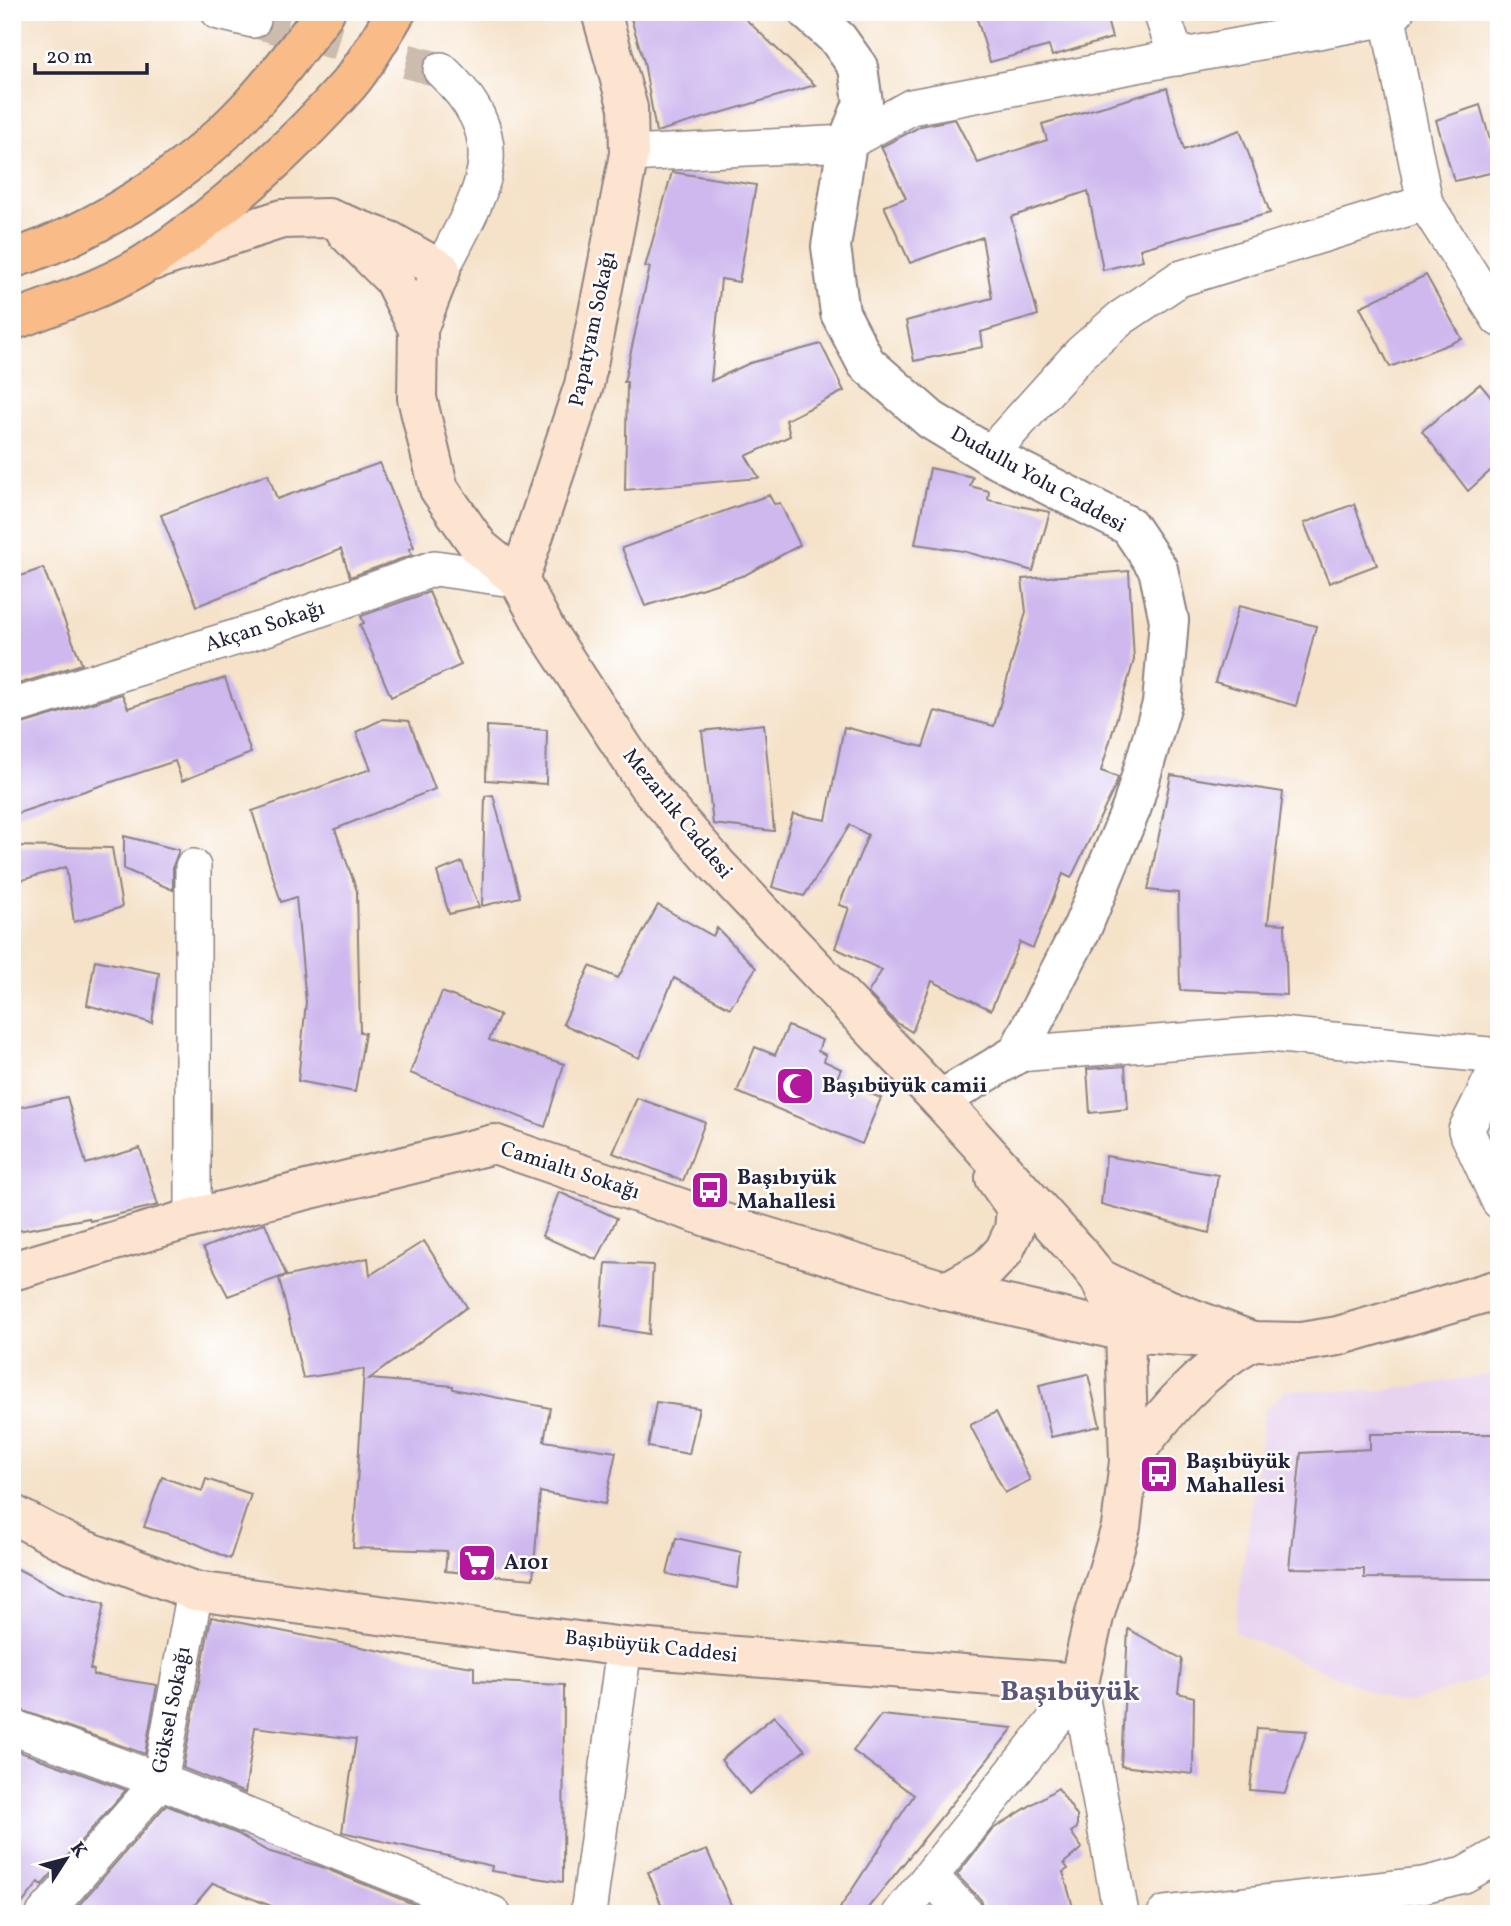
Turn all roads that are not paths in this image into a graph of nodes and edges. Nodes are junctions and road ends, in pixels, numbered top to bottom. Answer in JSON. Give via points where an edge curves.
{"nodes":[{"id":1,"x":219,"y":12,"type":"edge"},
{"id":2,"x":325,"y":12,"type":"edge"},
{"id":3,"x":396,"y":12,"type":"edge"},
{"id":4,"x":601,"y":12,"type":"edge"},
{"id":5,"x":808,"y":12,"type":"edge"},
{"id":6,"x":1161,"y":12,"type":"edge"},
{"id":7,"x":1389,"y":14,"type":"edge"},
{"id":8,"x":253,"y":20,"type":"tunnel mouth"},
{"id":9,"x":1177,"y":58,"type":"junction"},
{"id":10,"x":441,"y":70,"type":"tunnel mouth"},
{"id":11,"x":847,"y":143,"type":"junction"},
{"id":12,"x":629,"y":154,"type":"junction"},
{"id":13,"x":1425,"y":203,"type":"junction"},
{"id":14,"x":328,"y":218,"type":"junction"},
{"id":15,"x":12,"y":259,"type":"edge"},
{"id":16,"x":148,"y":262,"type":"junction"},
{"id":17,"x":441,"y":270,"type":"junction"},
{"id":18,"x":1499,"y":319,"type":"edge"},
{"id":19,"x":12,"y":321,"type":"edge"},
{"id":20,"x":418,"y":329,"type":"junction"},
{"id":21,"x":989,"y":455,"type":"junction"},
{"id":22,"x":519,"y":580,"type":"junction"},
{"id":23,"x":12,"y":706,"type":"edge"},
{"id":24,"x":193,"y":867,"type":"dead end"},
{"id":25,"x":1017,"y":1054,"type":"junction"},
{"id":26,"x":1499,"y":1056,"type":"edge"},
{"id":27,"x":1499,"y":1064,"type":"edge"},
{"id":28,"x":940,"y":1100,"type":"junction"},
{"id":29,"x":1499,"y":1200,"type":"edge"},
{"id":30,"x":193,"y":1218,"type":"junction"},
{"id":31,"x":12,"y":1272,"type":"edge"},
{"id":32,"x":1099,"y":1278,"type":"junction"},
{"id":33,"x":1499,"y":1289,"type":"edge"},
{"id":34,"x":947,"y":1291,"type":"junction"},
{"id":35,"x":1125,"y":1332,"type":"junction"},
{"id":36,"x":1252,"y":1341,"type":"junction"},
{"id":37,"x":1129,"y":1461,"type":"junction"},
{"id":38,"x":12,"y":1514,"type":"edge"},
{"id":39,"x":195,"y":1591,"type":"junction"},
{"id":40,"x":624,"y":1647,"type":"junction"},
{"id":41,"x":1079,"y":1683,"type":"junction"},
{"id":42,"x":12,"y":1727,"type":"edge"},
{"id":43,"x":160,"y":1781,"type":"junction"},
{"id":44,"x":1499,"y":1855,"type":"edge"},
{"id":45,"x":931,"y":1877,"type":"junction"},
{"id":46,"x":44,"y":1914,"type":"edge"},
{"id":47,"x":494,"y":1914,"type":"edge"},
{"id":48,"x":588,"y":1914,"type":"edge"},
{"id":49,"x":900,"y":1914,"type":"edge"},
{"id":50,"x":966,"y":1914,"type":"edge"},
{"id":51,"x":1121,"y":1914,"type":"edge"},
{"id":52,"x":1165,"y":1914,"type":"edge"}],
"edges":[{"from":1,"to":8,"type":"street"},
{"from":2,"to":15,"type":"main road","via":[[248,109],[181,170],[92,225]]},
{"from":3,"to":16,"type":"main road","via":[[350,82],[296,138],[222,205]]},
{"from":4,"to":12,"type":"main road","name":"Papatyam Sokağı","via":[[628,108]]},
{"from":5,"to":11,"type":"street","name":"Dudullu Yolu Caddesi","via":[[838,38],[858,67],[863,103]]},
{"from":6,"to":9,"type":"street"},
{"from":7,"to":9,"type":"street"},
{"from":7,"to":13,"type":"street"},
{"from":9,"to":11,"type":"street","via":[[911,107]]},
{"from":10,"to":17,"type":"street","name":"Mezarlık Caddesi","via":[[465,93],[480,119],[488,149],[482,191]]},
{"from":11,"to":12,"type":"street"},
{"from":11,"to":21,"type":"street","name":"Dudullu Yolu Caddesi","via":[[831,247],[840,313],[866,363],[931,420]]},
{"from":12,"to":22,"type":"main road","name":"Papatyam Sokağı","via":[[584,385]]},
{"from":13,"to":18,"type":"street"},
{"from":13,"to":21,"type":"street","via":[[1179,279],[1121,318],[1081,353]]},
{"from":14,"to":16,"type":"main road","via":[[282,219]]},
{"from":14,"to":17,"type":"main road","via":[[390,242]]},
{"from":14,"to":20,"type":"main road","via":[[362,245],[393,279]]},
{"from":16,"to":19,"type":"main road"},
{"from":17,"to":20,"type":"main road","name":"Mezarlık Caddesi"},
{"from":20,"to":22,"type":"main road","name":"Mezarlık Caddesi","via":[[417,398],[439,489],[480,548]]},
{"from":21,"to":25,"type":"street","name":"Dudullu Yolu Caddesi","via":[[1129,526],[1158,569],[1169,620],[1162,704],[1132,807],[1083,926]]},
{"from":22,"to":23,"type":"street","name":"Akçan Sokağı","via":[[435,568],[266,628]]},
{"from":22,"to":28,"type":"main road","name":"Mezarlık Caddesi","via":[[547,632],[647,784],[717,865]]},
{"from":24,"to":30,"type":"street"},
{"from":25,"to":26,"type":"street","via":[[1270,1034]]},
{"from":25,"to":28,"type":"street"},
{"from":27,"to":29,"type":"street","via":[[1466,1130]]},
{"from":28,"to":32,"type":"main road","name":"Mezarlık Caddesi"},
{"from":28,"to":34,"type":"main road","via":[[1016,1208],[1014,1230],[1004,1251],[988,1268]]},
{"from":30,"to":31,"type":"main road","name":"Camialtı Sokağı"},
{"from":30,"to":34,"type":"main road","name":"Camialtı Sokağı","via":[[494,1144]]},
{"from":32,"to":35,"type":"main road","name":"Mezarlık Caddesi"},
{"from":32,"to":36,"type":"main road"},
{"from":33,"to":36,"type":"main road","via":[[1338,1336],[1301,1342]]},
{"from":34,"to":35,"type":"main road","name":"Camialtı Sokağı"},
{"from":35,"to":36,"type":"main road"},
{"from":35,"to":37,"type":"main road"},
{"from":36,"to":37,"type":"main road","via":[[1198,1377],[1167,1409]]},
{"from":37,"to":41,"type":"main road","via":[[1121,1527]]},
{"from":38,"to":39,"type":"main road","name":"Başıbüyük Caddesi","via":[[71,1545]]},
{"from":39,"to":40,"type":"main road","name":"Başıbüyük Caddesi"},
{"from":39,"to":43,"type":"street","name":"Göksel Sokağı"},
{"from":40,"to":41,"type":"main road","name":"Başıbüyük Caddesi"},
{"from":40,"to":48,"type":"street"},
{"from":41,"to":45,"type":"street"},
{"from":41,"to":51,"type":"street"},
{"from":42,"to":43,"type":"street"},
{"from":43,"to":46,"type":"street","name":"Göksel Sokağı"},
{"from":43,"to":47,"type":"street"},
{"from":44,"to":52,"type":"street","via":[[1464,1875],[1423,1885]]},
{"from":45,"to":49,"type":"street"},
{"from":45,"to":50,"type":"street"}]}
